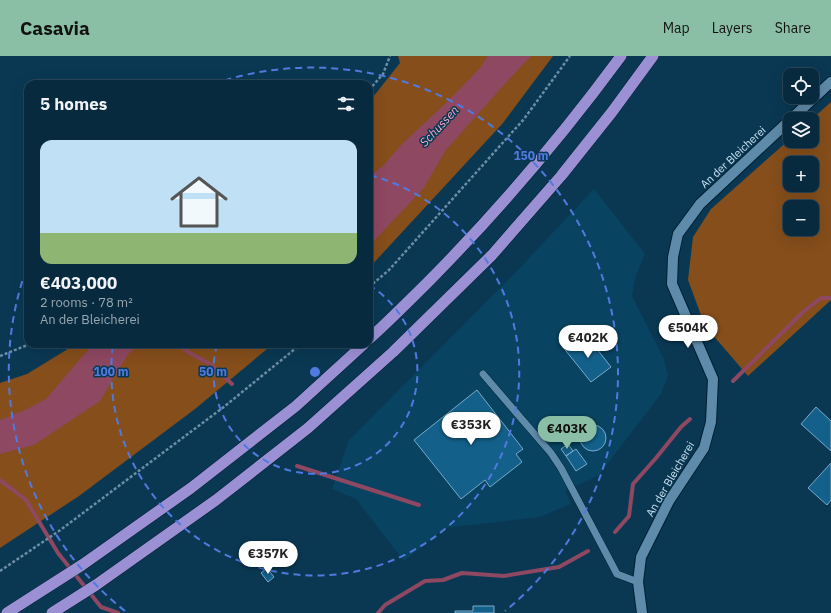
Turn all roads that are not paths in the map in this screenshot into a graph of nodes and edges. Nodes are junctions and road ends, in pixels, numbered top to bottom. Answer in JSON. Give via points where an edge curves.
{"nodes":[{"id":1,"x":621,"y":56,"type":"edge"},
{"id":2,"x":653,"y":56,"type":"edge"},
{"id":3,"x":831,"y":82,"type":"edge"},
{"id":4,"x":799,"y":112,"type":"edge"},
{"id":5,"x":783,"y":127,"type":"edge"},
{"id":6,"x":373,"y":335,"type":"edge"},
{"id":7,"x":360,"y":348,"type":"edge"},
{"id":8,"x":483,"y":374,"type":"dead end"},
{"id":9,"x":638,"y":582,"type":"junction"},
{"id":10,"x":7,"y":613,"type":"edge"},
{"id":11,"x":52,"y":613,"type":"edge"},
{"id":12,"x":642,"y":613,"type":"edge"}],
"edges":[{"from":1,"to":6,"type":"highway","via":[[543,156],[471,238]]},
{"from":2,"to":11,"type":"highway","via":[[561,176],[497,249],[393,352],[302,433],[216,500]]},
{"from":3,"to":4,"type":"street","name":"An der Bleicherei"},
{"from":5,"to":9,"type":"street","name":"An der Bleicherei","via":[[700,204],[678,234],[673,257],[672,284],[713,379],[711,422],[704,448],[669,501],[641,557]]},
{"from":7,"to":10,"type":"highway","via":[[296,406],[198,483],[82,565]]},
{"from":8,"to":9,"type":"lane","via":[[551,453],[617,574]]},
{"from":9,"to":12,"type":"street","name":"An der Bleicherei"}]}
